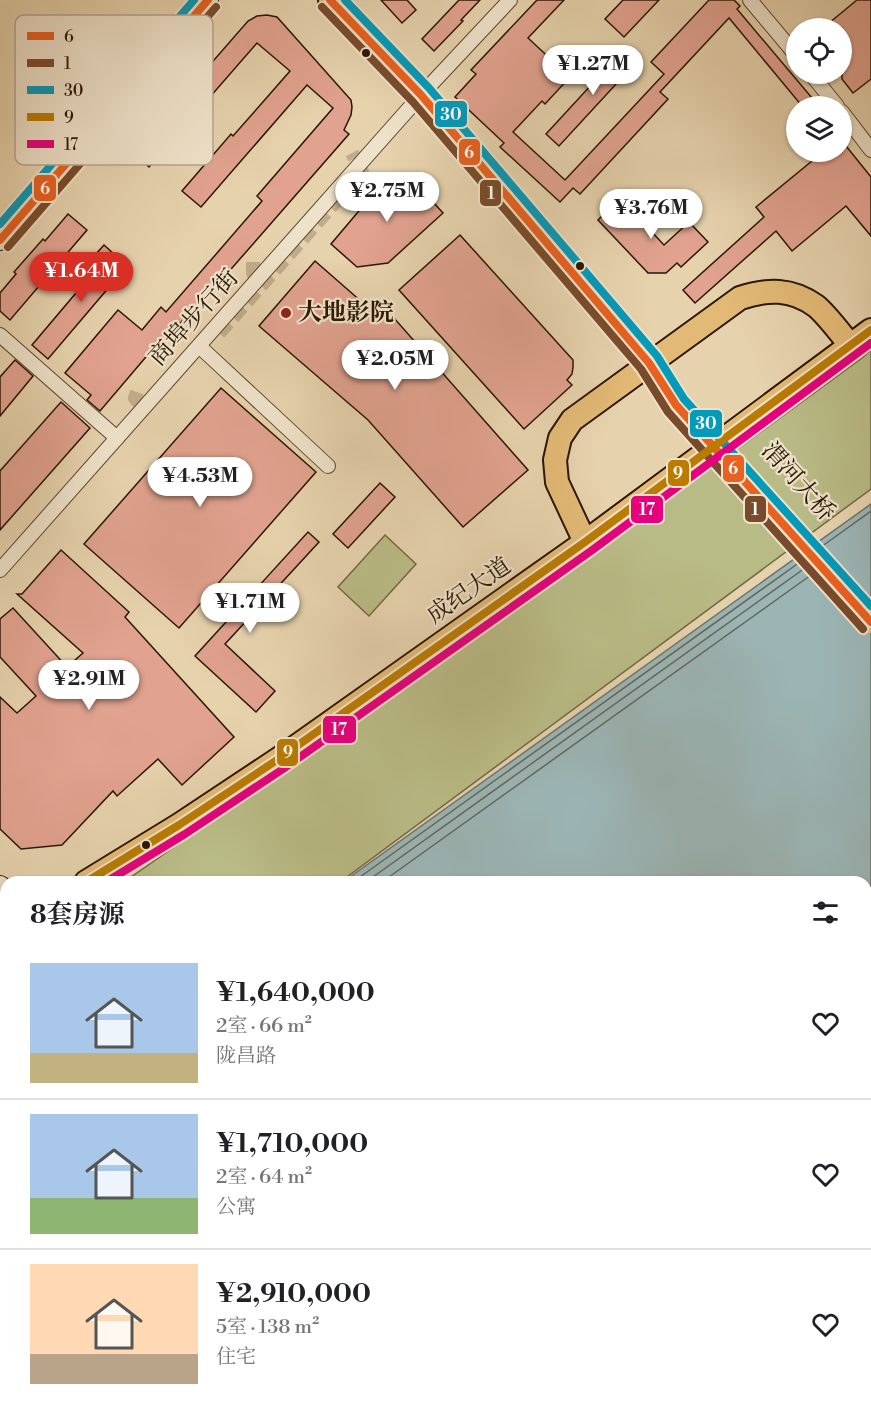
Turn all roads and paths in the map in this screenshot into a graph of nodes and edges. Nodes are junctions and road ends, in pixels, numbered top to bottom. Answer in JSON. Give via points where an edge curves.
{"nodes":[{"id":1,"x":193,"y":0,"type":"edge"},
{"id":2,"x":208,"y":0,"type":"edge"},
{"id":3,"x":330,"y":0,"type":"edge"},
{"id":4,"x":510,"y":0,"type":"edge"},
{"id":5,"x":750,"y":0,"type":"edge"},
{"id":6,"x":180,"y":15,"type":"edge"},
{"id":7,"x":195,"y":15,"type":"edge"},
{"id":8,"x":786,"y":43,"type":"edge"},
{"id":9,"x":819,"y":84,"type":"edge"},
{"id":10,"x":421,"y":95,"type":"junction"},
{"id":11,"x":829,"y":96,"type":"edge"},
{"id":12,"x":852,"y":125,"type":"edge"},
{"id":13,"x":871,"y":150,"type":"edge"},
{"id":14,"x":50,"y":165,"type":"edge"},
{"id":15,"x":65,"y":165,"type":"edge"},
{"id":16,"x":0,"y":222,"type":"edge"},
{"id":17,"x":0,"y":240,"type":"edge"},
{"id":18,"x":871,"y":330,"type":"edge"},
{"id":19,"x":0,"y":335,"type":"edge"},
{"id":20,"x":850,"y":345,"type":"junction"},
{"id":21,"x":199,"y":346,"type":"junction"},
{"id":22,"x":649,"y":363,"type":"junction"},
{"id":23,"x":681,"y":401,"type":"junction"},
{"id":24,"x":117,"y":438,"type":"junction"},
{"id":25,"x":328,"y":466,"type":"dead end"},
{"id":26,"x":585,"y":542,"type":"junction"},
{"id":27,"x":0,"y":570,"type":"edge"},
{"id":28,"x":871,"y":603,"type":"edge"},
{"id":29,"x":871,"y":622,"type":"edge"},
{"id":30,"x":97,"y":876,"type":"edge"}],
"edges":[{"from":1,"to":6,"type":"main road"},
{"from":2,"to":7,"type":"main road"},
{"from":3,"to":10,"type":"main road"},
{"from":4,"to":10,"type":"street","name":"商埠步行街"},
{"from":5,"to":8,"type":"street"},
{"from":9,"to":11,"type":"street"},
{"from":10,"to":21,"type":"street","name":"商埠步行街"},
{"from":10,"to":22,"type":"main road"},
{"from":12,"to":13,"type":"street"},
{"from":14,"to":16,"type":"main road"},
{"from":15,"to":17,"type":"main road"},
{"from":18,"to":20,"type":"main road","name":"成纪大道"},
{"from":19,"to":24,"type":"street"},
{"from":20,"to":22,"type":"main road","via":[[817,307],[780,291],[760,292],[740,298]]},
{"from":20,"to":26,"type":"main road","name":"成纪大道"},
{"from":21,"to":24,"type":"street","name":"商埠步行街"},
{"from":21,"to":25,"type":"street"},
{"from":22,"to":23,"type":"main road"},
{"from":22,"to":26,"type":"main road","via":[[572,420],[560,438],[555,460],[558,482]]},
{"from":23,"to":28,"type":"main road","name":"渭河大桥"},
{"from":23,"to":29,"type":"main road","name":"渭河大桥","bridge":true},
{"from":24,"to":27,"type":"street","name":"商埠步行街"},
{"from":26,"to":30,"type":"main road","name":"成纪大道","via":[[277,760]]}]}
